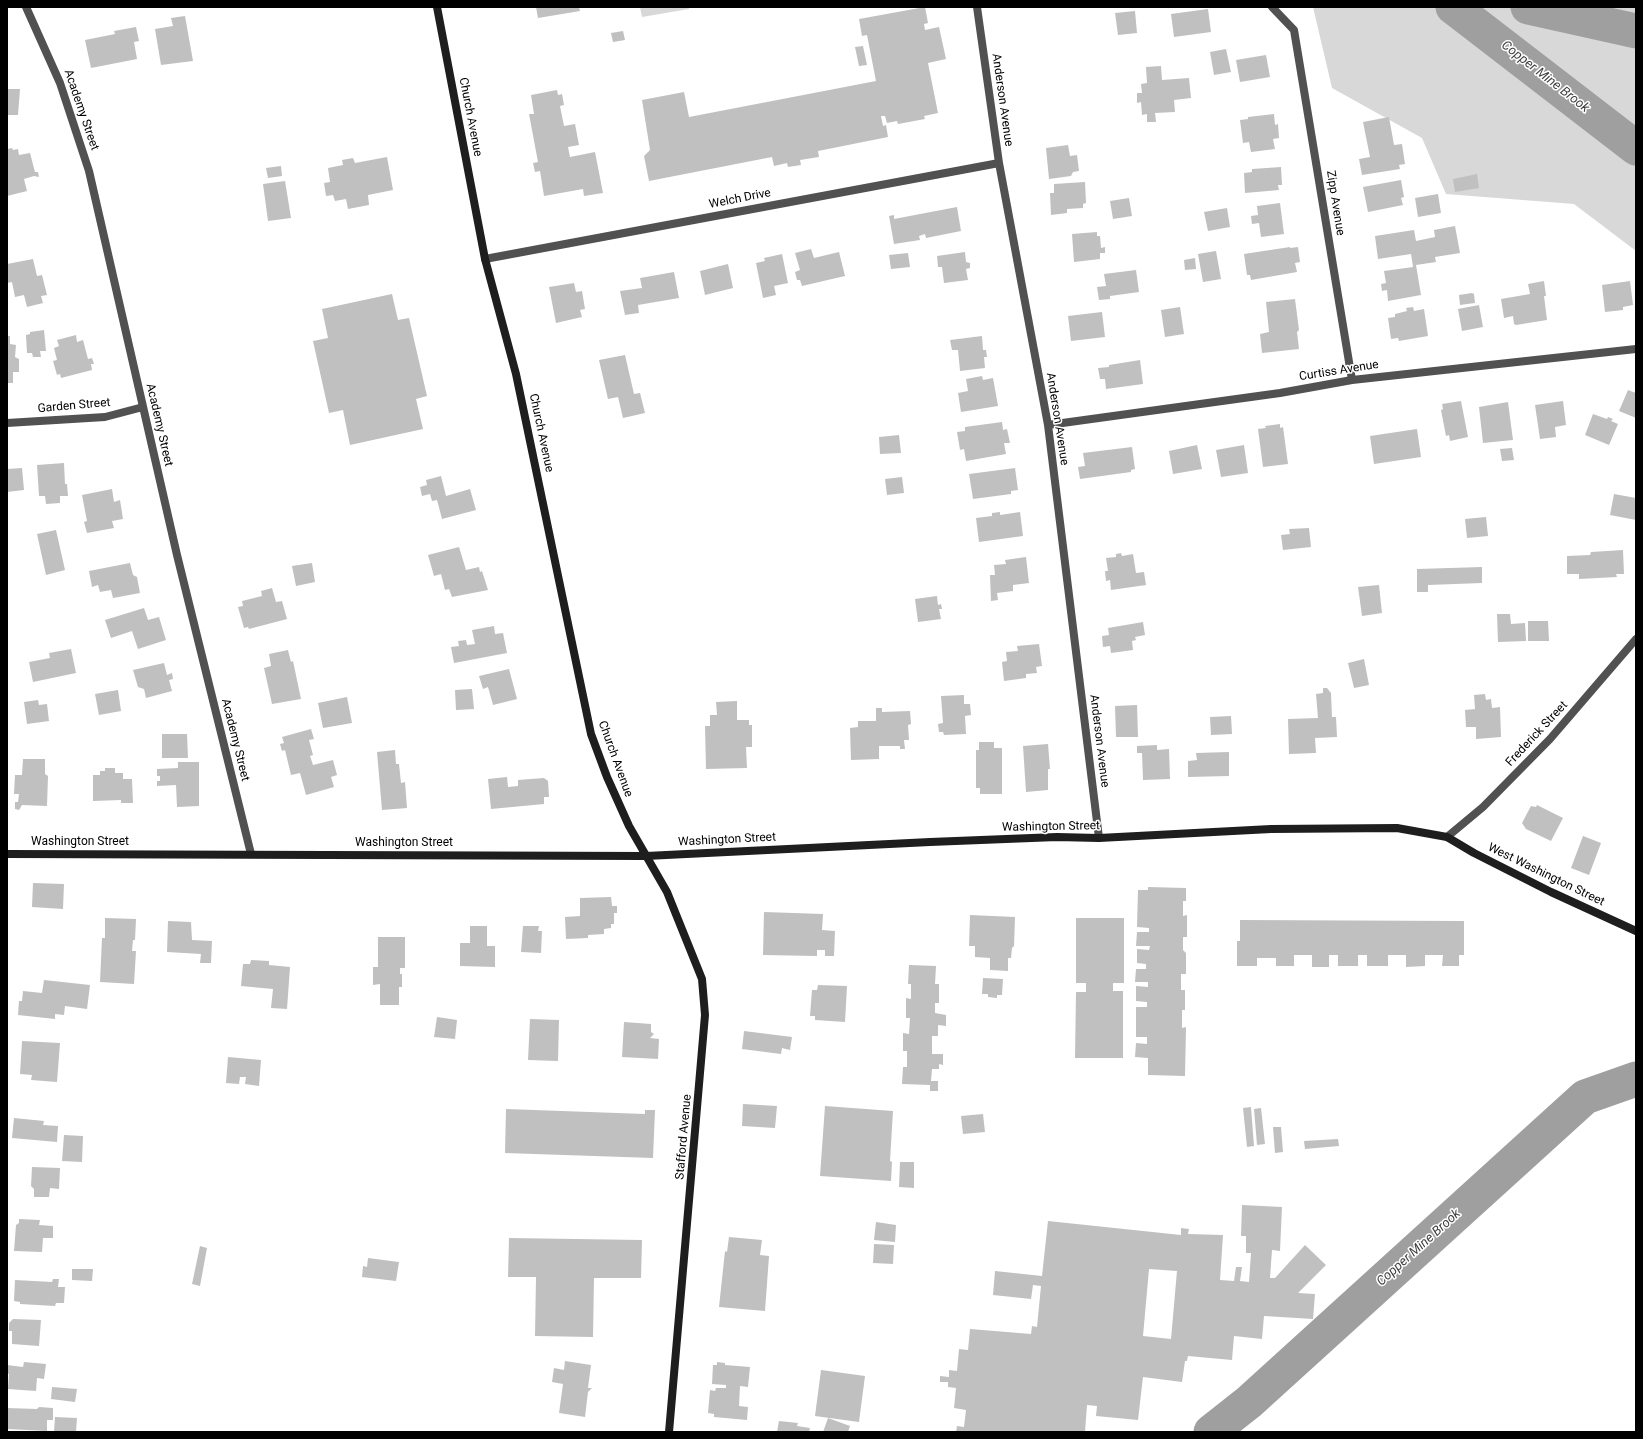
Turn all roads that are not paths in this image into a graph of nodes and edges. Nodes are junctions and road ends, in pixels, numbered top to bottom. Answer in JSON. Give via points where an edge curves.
{"nodes":[{"id":1,"x":26,"y":7,"type":"edge"},
{"id":2,"x":437,"y":7,"type":"edge"},
{"id":3,"x":977,"y":7,"type":"edge"},
{"id":4,"x":1272,"y":7,"type":"edge"},
{"id":5,"x":999,"y":163,"type":"junction"},
{"id":6,"x":485,"y":259,"type":"junction"},
{"id":7,"x":1636,"y":350,"type":"edge"},
{"id":8,"x":1352,"y":380,"type":"junction"},
{"id":9,"x":143,"y":407,"type":"junction"},
{"id":10,"x":7,"y":423,"type":"edge"},
{"id":11,"x":1048,"y":425,"type":"junction"},
{"id":12,"x":1636,"y":639,"type":"edge"},
{"id":13,"x":1448,"y":837,"type":"junction"},
{"id":14,"x":1099,"y":838,"type":"junction"},
{"id":15,"x":7,"y":854,"type":"edge"},
{"id":16,"x":251,"y":854,"type":"junction"},
{"id":17,"x":646,"y":856,"type":"junction"},
{"id":18,"x":1636,"y":931,"type":"edge"},
{"id":19,"x":669,"y":1432,"type":"edge"}],
"edges":[{"from":1,"to":9,"type":"street","name":"Academy Street","via":[[60,83],[89,171]]},
{"from":2,"to":6,"type":"main road","name":"Church Avenue"},
{"from":3,"to":5,"type":"street","name":"Anderson Avenue"},
{"from":4,"to":8,"type":"street","name":"Zipp Avenue","via":[[1294,30]]},
{"from":5,"to":6,"type":"street","name":"Welch Drive"},
{"from":5,"to":11,"type":"street","name":"Anderson Avenue"},
{"from":6,"to":17,"type":"main road","name":"Church Avenue","via":[[516,374],[591,734],[629,826]]},
{"from":7,"to":8,"type":"street","name":"Curtiss Avenue"},
{"from":8,"to":11,"type":"street","name":"Curtiss Avenue","via":[[1280,393]]},
{"from":9,"to":10,"type":"street","name":"Garden Street","via":[[105,417]]},
{"from":9,"to":16,"type":"street","name":"Academy Street"},
{"from":11,"to":14,"type":"street","name":"Anderson Avenue"},
{"from":12,"to":13,"type":"street","name":"Frederick Street","via":[[1550,739],[1483,807]]},
{"from":13,"to":14,"type":"main road","name":"Washington Street","via":[[1397,828],[1271,829]]},
{"from":13,"to":18,"type":"main road","name":"West Washington Street","via":[[1551,892]]},
{"from":14,"to":17,"type":"main road","name":"Washington Street","via":[[930,842]]},
{"from":15,"to":16,"type":"main road","name":"Washington Street"},
{"from":16,"to":17,"type":"main road","name":"Washington Street"},
{"from":17,"to":19,"type":"main road","name":"Stafford Avenue","via":[[667,892],[697,965],[702,979],[706,1015]]}]}
